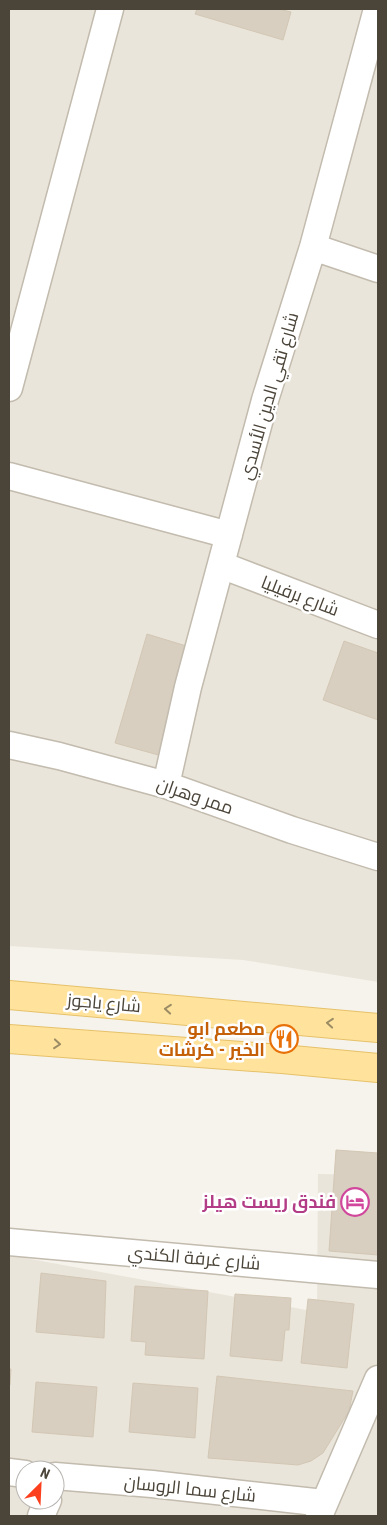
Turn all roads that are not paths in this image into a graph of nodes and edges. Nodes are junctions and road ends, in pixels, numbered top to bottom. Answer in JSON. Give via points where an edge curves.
{"nodes":[{"id":1,"x":110,"y":9,"type":"edge"},
{"id":2,"x":377,"y":9,"type":"edge"},
{"id":3,"x":313,"y":247,"type":"junction"},
{"id":4,"x":378,"y":269,"type":"edge"},
{"id":5,"x":9,"y":388,"type":"edge"},
{"id":6,"x":9,"y":476,"type":"edge"},
{"id":7,"x":230,"y":535,"type":"junction"},
{"id":8,"x":221,"y":566,"type":"junction"},
{"id":9,"x":378,"y":625,"type":"edge"},
{"id":10,"x":9,"y":746,"type":"edge"},
{"id":11,"x":166,"y":785,"type":"junction"},
{"id":12,"x":378,"y":857,"type":"edge"},
{"id":13,"x":9,"y":995,"type":"edge"},
{"id":14,"x":378,"y":1028,"type":"edge"},
{"id":15,"x":9,"y":1039,"type":"edge"},
{"id":16,"x":378,"y":1068,"type":"edge"},
{"id":17,"x":9,"y":1242,"type":"edge"},
{"id":18,"x":378,"y":1275,"type":"edge"},
{"id":19,"x":378,"y":1379,"type":"edge"},
{"id":20,"x":65,"y":1484,"type":"edge"},
{"id":21,"x":322,"y":1509,"type":"edge"}],
"edges":[{"from":1,"to":5,"type":"street"},
{"from":2,"to":3,"type":"street","name":"شارع تقي الدين الأسدي"},
{"from":3,"to":4,"type":"street"},
{"from":3,"to":7,"type":"street","name":"شارع تقي الدين الأسدي","via":[[265,400]]},
{"from":6,"to":7,"type":"street"},
{"from":7,"to":8,"type":"street","name":"شارع تقي الدين الأسدي"},
{"from":8,"to":9,"type":"street","name":"شارع برفيليا"},
{"from":8,"to":11,"type":"street","name":"شارع تقي الدين الأسدي","via":[[188,687]]},
{"from":10,"to":11,"type":"street","name":"ممر وهران"},
{"from":11,"to":12,"type":"street","name":"ممر وهران"},
{"from":14,"to":13,"type":"main road","name":"شارع ياجوز","one_way":true},
{"from":15,"to":16,"type":"main road","one_way":true},
{"from":17,"to":18,"type":"street","name":"شارع غرفة الكندي"},
{"from":19,"to":21,"type":"street"},
{"from":20,"to":21,"type":"street","name":"شارع سما الروسان","via":[[152,1484]]}]}
